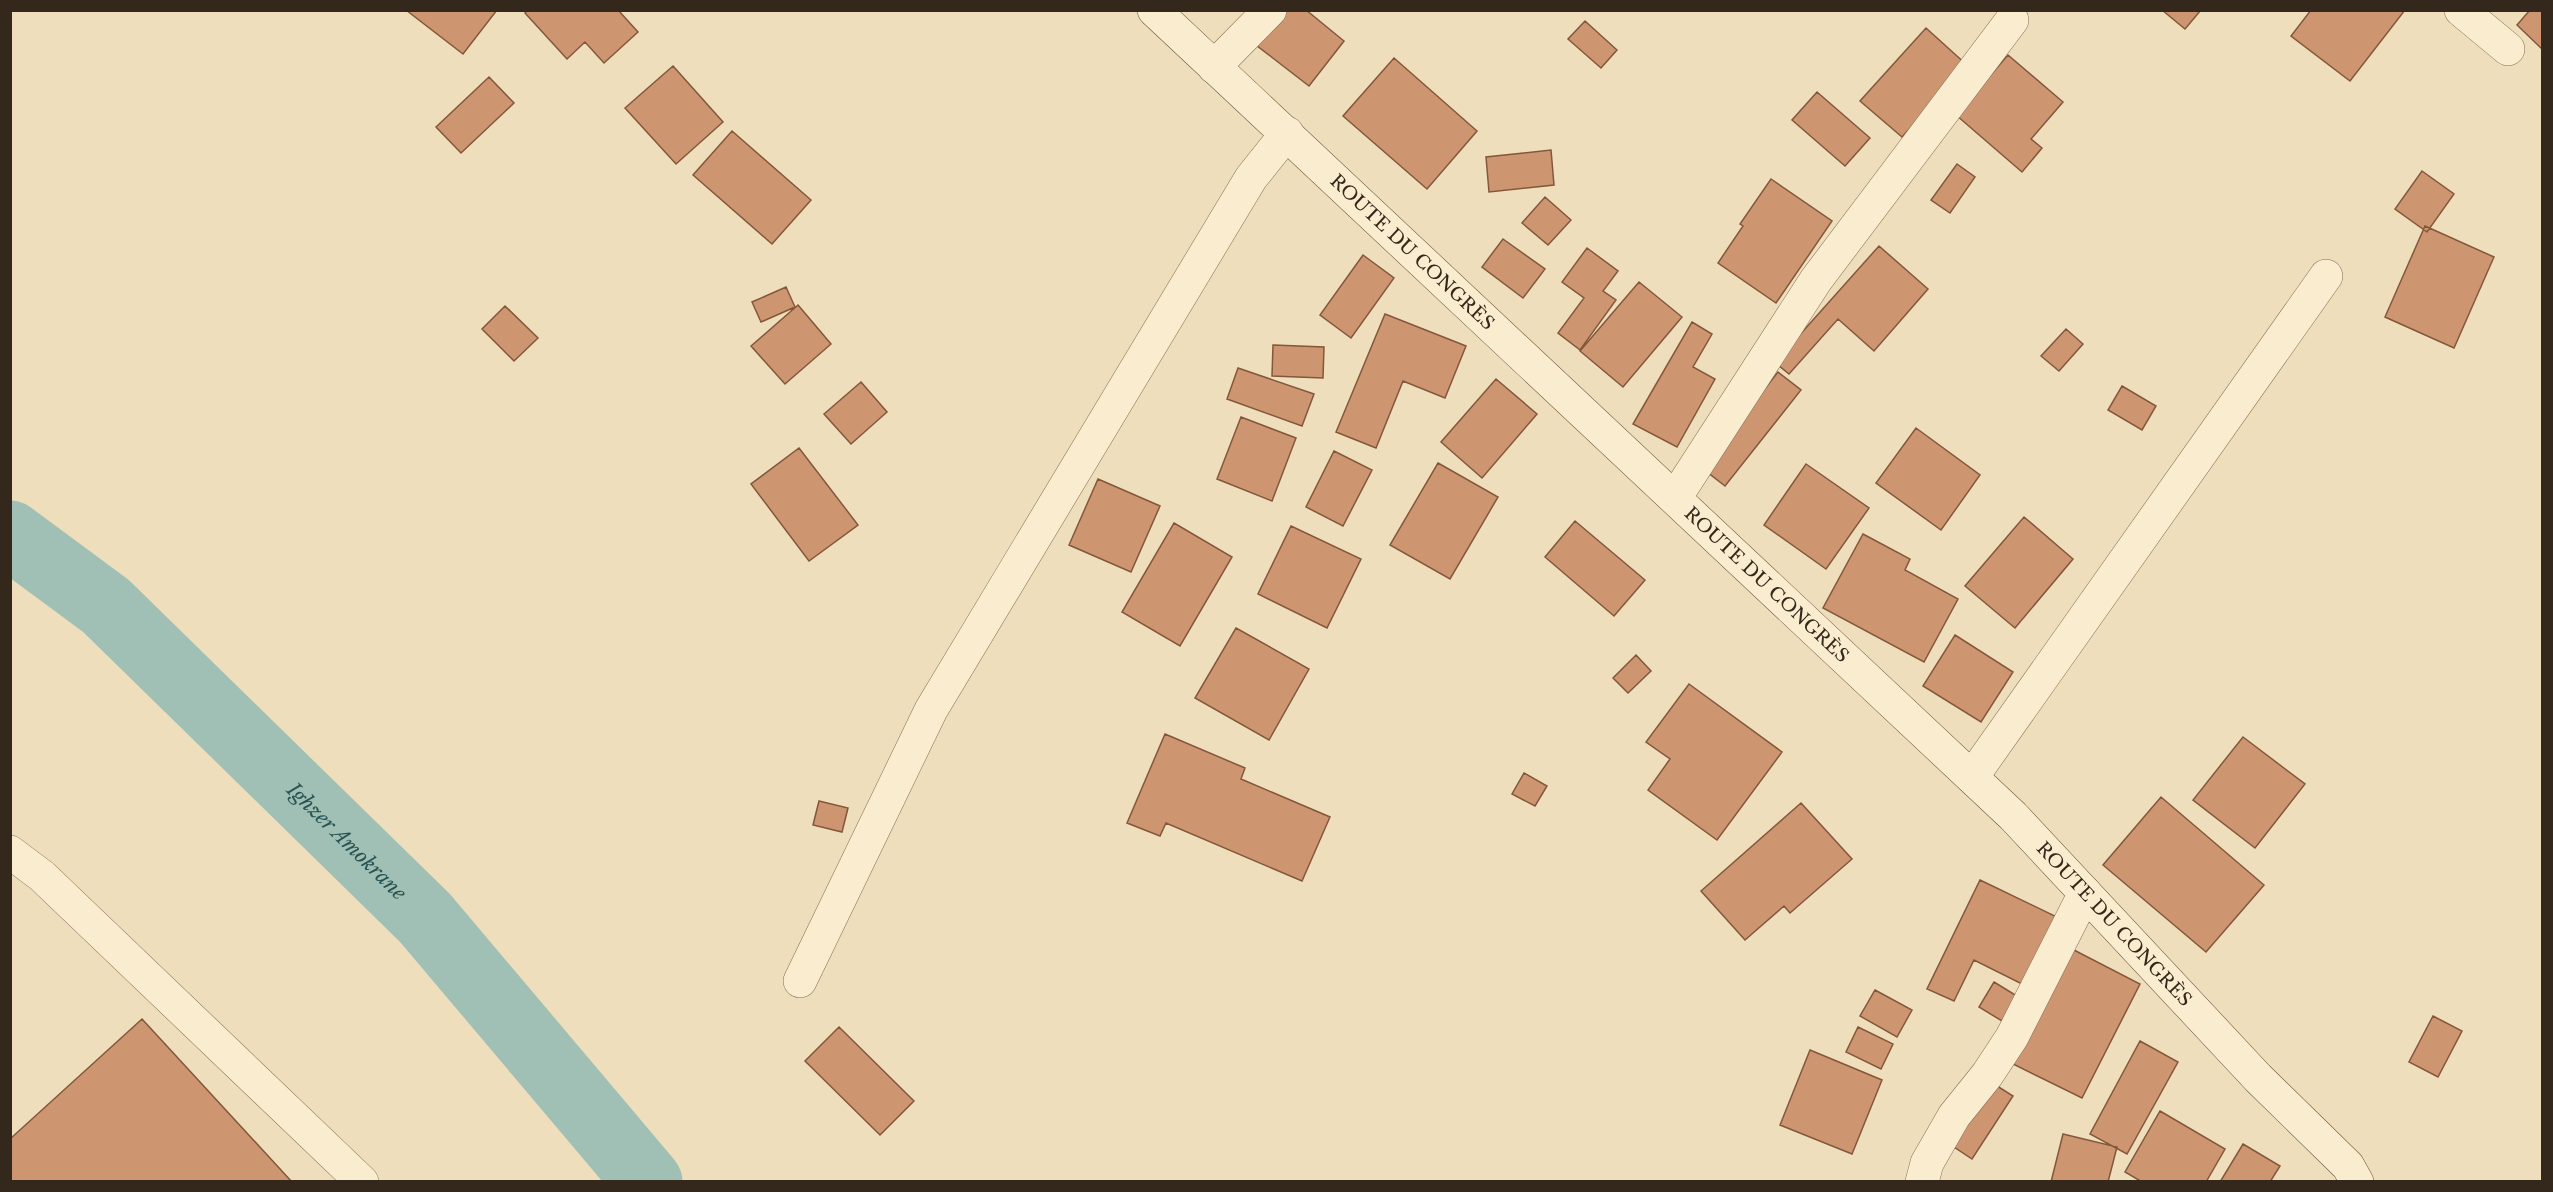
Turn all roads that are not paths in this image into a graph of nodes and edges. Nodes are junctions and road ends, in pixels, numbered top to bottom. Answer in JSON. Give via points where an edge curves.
{"nodes":[{"id":1,"x":1154,"y":10,"type":"edge"},
{"id":2,"x":1270,"y":10,"type":"edge"},
{"id":3,"x":2461,"y":10,"type":"edge"},
{"id":4,"x":2012,"y":20,"type":"dead end"},
{"id":5,"x":2508,"y":49,"type":"dead end"},
{"id":6,"x":1214,"y":67,"type":"junction"},
{"id":7,"x":1287,"y":133,"type":"junction"},
{"id":8,"x":2326,"y":276,"type":"dead end"},
{"id":9,"x":1675,"y":498,"type":"junction"},
{"id":10,"x":1972,"y":777,"type":"junction"},
{"id":11,"x":10,"y":852,"type":"edge"},
{"id":12,"x":2085,"y":892,"type":"junction"},
{"id":13,"x":800,"y":981,"type":"dead end"},
{"id":14,"x":362,"y":1182,"type":"edge"},
{"id":15,"x":1922,"y":1182,"type":"edge"},
{"id":16,"x":2357,"y":1182,"type":"edge"}],
"edges":[{"from":1,"to":6,"type":"street","name":"ROUTE DU CONGRÈS"},
{"from":2,"to":6,"type":"street"},
{"from":3,"to":5,"type":"street"},
{"from":4,"to":9,"type":"street","via":[[1816,280]]},
{"from":6,"to":7,"type":"street","name":"ROUTE DU CONGRÈS"},
{"from":7,"to":9,"type":"street","name":"ROUTE DU CONGRÈS"},
{"from":7,"to":13,"type":"street","via":[[1251,177],[930,710]]},
{"from":8,"to":10,"type":"street"},
{"from":9,"to":10,"type":"street","name":"ROUTE DU CONGRÈS"},
{"from":10,"to":12,"type":"street","name":"ROUTE DU CONGRÈS"},
{"from":11,"to":14,"type":"street","via":[[42,876]]},
{"from":12,"to":15,"type":"street","via":[[2012,1037],[1954,1116],[1928,1162]]},
{"from":12,"to":16,"type":"street","name":"ROUTE DU CONGRÈS","via":[[2258,1078],[2348,1166]]}]}
